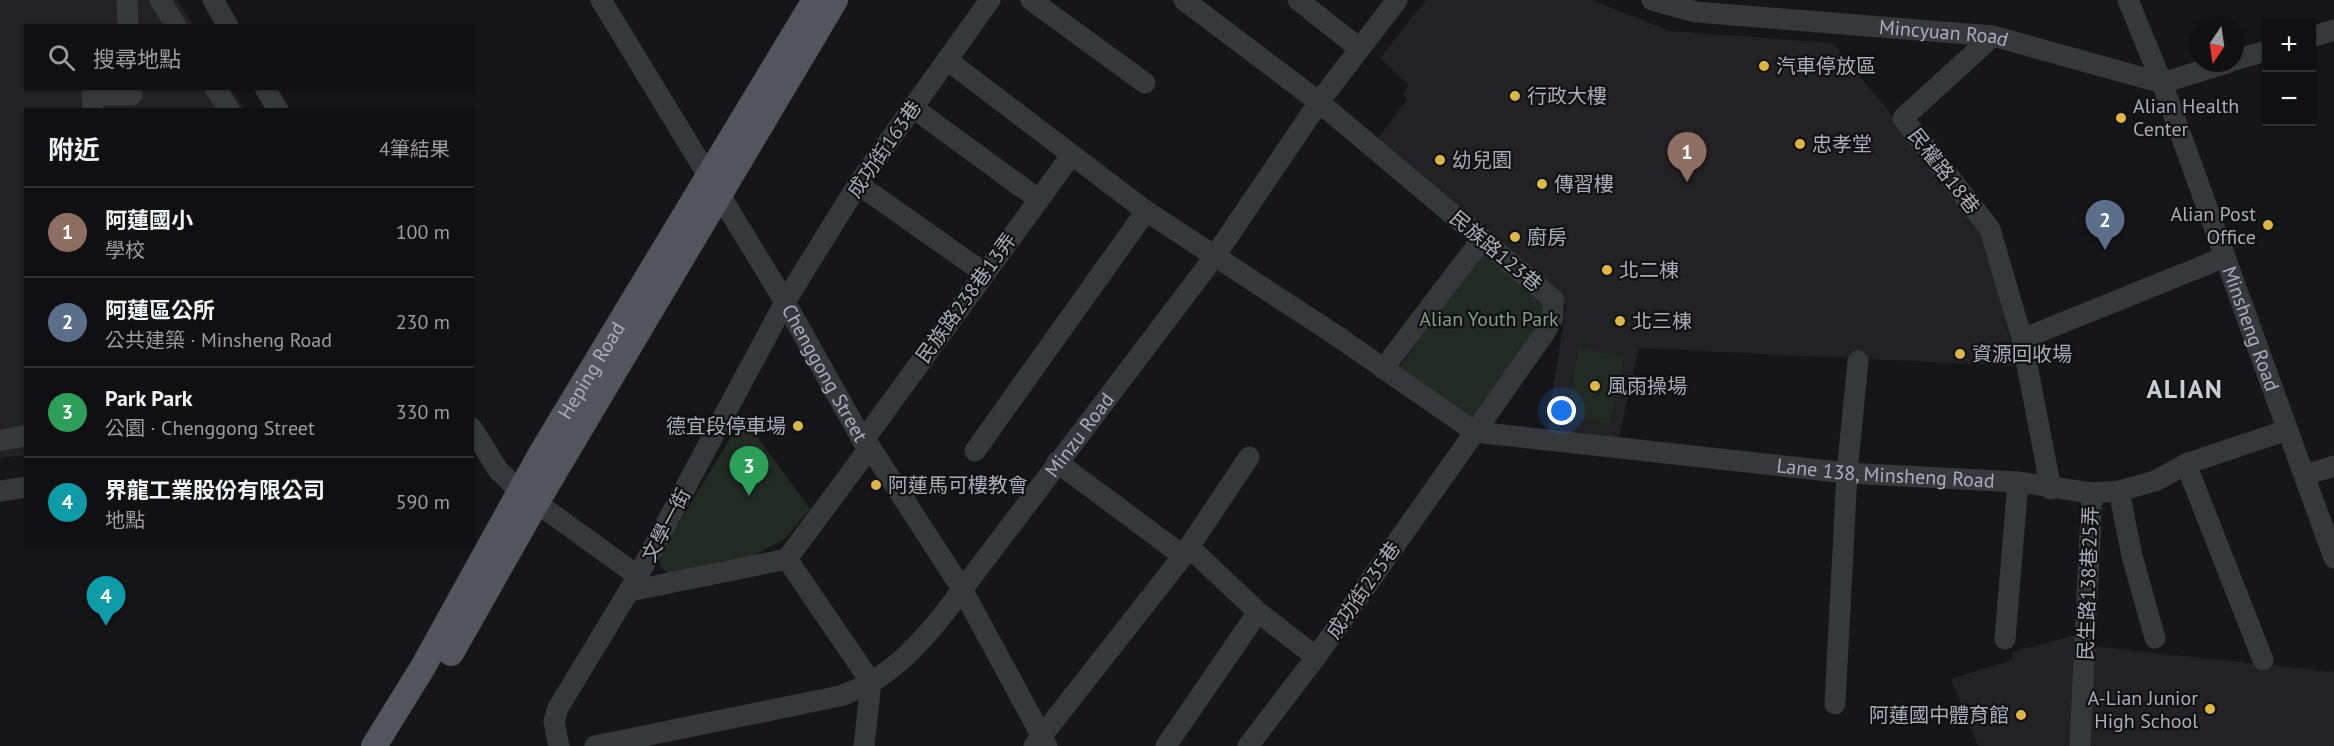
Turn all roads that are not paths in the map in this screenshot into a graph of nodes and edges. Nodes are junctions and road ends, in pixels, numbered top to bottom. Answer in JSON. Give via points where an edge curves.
{"nodes":[{"id":1,"x":127,"y":0,"type":"edge"},
{"id":2,"x":160,"y":0,"type":"edge"},
{"id":3,"x":213,"y":0,"type":"edge"},
{"id":4,"x":601,"y":0,"type":"edge"},
{"id":5,"x":815,"y":0,"type":"edge"},
{"id":6,"x":835,"y":0,"type":"edge"},
{"id":7,"x":990,"y":0,"type":"edge"},
{"id":8,"x":1031,"y":0,"type":"edge"},
{"id":9,"x":1184,"y":0,"type":"edge"},
{"id":10,"x":1298,"y":0,"type":"edge"},
{"id":11,"x":1397,"y":0,"type":"edge"},
{"id":12,"x":1652,"y":0,"type":"edge"},
{"id":13,"x":2128,"y":0,"type":"edge"},
{"id":14,"x":1740,"y":8,"type":"edge"},
{"id":15,"x":128,"y":24,"type":"edge"},
{"id":16,"x":175,"y":24,"type":"edge"},
{"id":17,"x":227,"y":24,"type":"edge"},
{"id":18,"x":2334,"y":30,"type":"edge"},
{"id":19,"x":1993,"y":36,"type":"junction"},
{"id":20,"x":2316,"y":36,"type":"edge"},
{"id":21,"x":1359,"y":48,"type":"junction"},
{"id":22,"x":2262,"y":52,"type":"edge"},
{"id":23,"x":2244,"y":57,"type":"edge"},
{"id":24,"x":947,"y":60,"type":"junction"},
{"id":25,"x":2198,"y":72,"type":"edge"},
{"id":26,"x":1145,"y":83,"type":"dead end"},
{"id":27,"x":2162,"y":83,"type":"junction"},
{"id":28,"x":131,"y":90,"type":"edge"},
{"id":29,"x":216,"y":90,"type":"edge"},
{"id":30,"x":266,"y":90,"type":"edge"},
{"id":31,"x":1319,"y":102,"type":"junction"},
{"id":32,"x":912,"y":107,"type":"junction"},
{"id":33,"x":93,"y":108,"type":"edge"},
{"id":34,"x":228,"y":108,"type":"edge"},
{"id":35,"x":277,"y":108,"type":"edge"},
{"id":36,"x":1071,"y":157,"type":"junction"},
{"id":37,"x":858,"y":184,"type":"junction"},
{"id":38,"x":714,"y":188,"type":"junction"},
{"id":39,"x":1038,"y":199,"type":"junction"},
{"id":40,"x":1146,"y":212,"type":"junction"},
{"id":41,"x":1482,"y":239,"type":"junction"},
{"id":42,"x":1215,"y":256,"type":"junction"},
{"id":43,"x":2225,"y":257,"type":"junction"},
{"id":44,"x":984,"y":273,"type":"junction"},
{"id":45,"x":785,"y":303,"type":"junction"},
{"id":46,"x":2022,"y":339,"type":"junction"},
{"id":47,"x":1858,"y":361,"type":"dead end"},
{"id":48,"x":1383,"y":369,"type":"junction"},
{"id":49,"x":2287,"y":430,"type":"junction"},
{"id":50,"x":474,"y":431,"type":"edge"},
{"id":51,"x":1475,"y":432,"type":"junction"},
{"id":52,"x":24,"y":436,"type":"edge"},
{"id":53,"x":0,"y":440,"type":"edge"},
{"id":54,"x":866,"y":444,"type":"junction"},
{"id":55,"x":975,"y":451,"type":"dead end"},
{"id":56,"x":1249,"y":457,"type":"dead end"},
{"id":57,"x":1057,"y":462,"type":"junction"},
{"id":58,"x":2186,"y":464,"type":"junction"},
{"id":59,"x":2334,"y":466,"type":"edge"},
{"id":60,"x":1847,"y":473,"type":"junction"},
{"id":61,"x":2305,"y":475,"type":"junction"},
{"id":62,"x":2018,"y":482,"type":"junction"},
{"id":63,"x":24,"y":488,"type":"edge"},
{"id":64,"x":2051,"y":489,"type":"junction"},
{"id":65,"x":0,"y":491,"type":"edge"},
{"id":66,"x":2119,"y":491,"type":"junction"},
{"id":67,"x":2092,"y":493,"type":"junction"},
{"id":68,"x":528,"y":496,"type":"junction"},
{"id":69,"x":1186,"y":552,"type":"junction"},
{"id":70,"x":2334,"y":558,"type":"edge"},
{"id":71,"x":787,"y":559,"type":"junction"},
{"id":72,"x":634,"y":584,"type":"junction"},
{"id":73,"x":962,"y":589,"type":"junction"},
{"id":74,"x":1258,"y":612,"type":"junction"},
{"id":75,"x":2155,"y":638,"type":"dead end"},
{"id":76,"x":2005,"y":639,"type":"dead end"},
{"id":77,"x":1316,"y":657,"type":"junction"},
{"id":78,"x":2263,"y":660,"type":"dead end"},
{"id":79,"x":871,"y":682,"type":"junction"},
{"id":80,"x":1835,"y":704,"type":"dead end"},
{"id":81,"x":1041,"y":743,"type":"edge"},
{"id":82,"x":374,"y":746,"type":"edge"},
{"id":83,"x":395,"y":746,"type":"edge"},
{"id":84,"x":559,"y":746,"type":"edge"},
{"id":85,"x":595,"y":746,"type":"edge"},
{"id":86,"x":864,"y":746,"type":"edge"},
{"id":87,"x":1166,"y":746,"type":"edge"},
{"id":88,"x":1248,"y":746,"type":"edge"},
{"id":89,"x":2080,"y":746,"type":"edge"}],
"edges":[{"from":1,"to":15,"type":"street"},
{"from":2,"to":16,"type":"street"},
{"from":3,"to":17,"type":"street"},
{"from":4,"to":38,"type":"street","name":"Chenggong Street"},
{"from":5,"to":38,"type":"main road","name":"Heping Road"},
{"from":6,"to":38,"type":"main road","name":"Heping Road"},
{"from":7,"to":24,"type":"street","name":"成功街163巷"},
{"from":8,"to":26,"type":"street"},
{"from":9,"to":31,"type":"street","name":"民族路123巷"},
{"from":10,"to":21,"type":"street"},
{"from":11,"to":21,"type":"street","name":"Minzu Road"},
{"from":12,"to":14,"type":"street","name":"Mincyuan Road","via":[[1696,12]]},
{"from":13,"to":27,"type":"street","name":"Minsheng Road"},
{"from":14,"to":19,"type":"street","name":"Mincyuan Road"},
{"from":18,"to":20,"type":"street"},
{"from":19,"to":27,"type":"street","name":"Mincyuan Road"},
{"from":19,"to":46,"type":"street","name":"民權路18巷","via":[[1903,118],[1990,229]]},
{"from":21,"to":31,"type":"street","name":"Minzu Road"},
{"from":22,"to":23,"type":"street"},
{"from":24,"to":32,"type":"street","name":"成功街163巷"},
{"from":24,"to":36,"type":"street"},
{"from":25,"to":27,"type":"street"},
{"from":27,"to":43,"type":"street","name":"Minsheng Road"},
{"from":28,"to":33,"type":"street","via":[[132,94],[92,95]]},
{"from":29,"to":34,"type":"street"},
{"from":30,"to":35,"type":"street"},
{"from":31,"to":41,"type":"street","name":"民族路123巷"},
{"from":31,"to":42,"type":"street","name":"Minzu Road"},
{"from":32,"to":37,"type":"street","name":"成功街163巷"},
{"from":32,"to":39,"type":"street"},
{"from":36,"to":39,"type":"street","name":"民族路238巷13弄"},
{"from":36,"to":40,"type":"street"},
{"from":37,"to":44,"type":"street"},
{"from":37,"to":45,"type":"street","name":"成功街163巷"},
{"from":38,"to":45,"type":"street","name":"Chenggong Street"},
{"from":38,"to":68,"type":"main road","name":"Heping Road"},
{"from":39,"to":44,"type":"street","name":"民族路238巷13弄"},
{"from":40,"to":42,"type":"street"},
{"from":40,"to":55,"type":"street"},
{"from":41,"to":48,"type":"street"},
{"from":41,"to":51,"type":"street","name":"民族路123巷","via":[[1553,299],[1553,317]]},
{"from":42,"to":48,"type":"street"},
{"from":42,"to":57,"type":"street","name":"Minzu Road"},
{"from":43,"to":46,"type":"street"},
{"from":43,"to":49,"type":"street","name":"Minsheng Road"},
{"from":44,"to":54,"type":"street","name":"民族路238巷13弄"},
{"from":45,"to":54,"type":"street","name":"Chenggong Street"},
{"from":45,"to":72,"type":"street","name":"文學一街"},
{"from":46,"to":64,"type":"street"},
{"from":47,"to":60,"type":"street"},
{"from":48,"to":51,"type":"street"},
{"from":49,"to":58,"type":"street","name":"Lane 138, Minsheng Road"},
{"from":49,"to":61,"type":"street","name":"Minsheng Road"},
{"from":50,"to":68,"type":"street","via":[[498,470]]},
{"from":51,"to":60,"type":"street","name":"Lane 138, Minsheng Road"},
{"from":51,"to":77,"type":"street","name":"成功街235巷"},
{"from":52,"to":53,"type":"street"},
{"from":54,"to":71,"type":"street","name":"民族路238巷13弄"},
{"from":54,"to":73,"type":"street","name":"Chenggong Street"},
{"from":56,"to":69,"type":"street"},
{"from":57,"to":69,"type":"street"},
{"from":57,"to":73,"type":"street","name":"Minzu Road"},
{"from":58,"to":66,"type":"street","name":"Lane 138, Minsheng Road","via":[[2155,481]]},
{"from":58,"to":78,"type":"street"},
{"from":59,"to":61,"type":"street"},
{"from":60,"to":62,"type":"street","name":"Lane 138, Minsheng Road"},
{"from":60,"to":80,"type":"street"},
{"from":61,"to":70,"type":"street","name":"Minsheng Road"},
{"from":62,"to":64,"type":"street","name":"Lane 138, Minsheng Road"},
{"from":62,"to":76,"type":"street"},
{"from":63,"to":65,"type":"street"},
{"from":64,"to":67,"type":"street","name":"Lane 138, Minsheng Road"},
{"from":66,"to":67,"type":"street","name":"Lane 138, Minsheng Road"},
{"from":66,"to":75,"type":"street"},
{"from":67,"to":89,"type":"street","name":"民生路138巷25弄"},
{"from":68,"to":72,"type":"street"},
{"from":68,"to":82,"type":"main road","name":"Heping Road"},
{"from":68,"to":83,"type":"main road","name":"Heping Road"},
{"from":69,"to":74,"type":"street"},
{"from":69,"to":81,"type":"street"},
{"from":71,"to":72,"type":"street"},
{"from":71,"to":79,"type":"street"},
{"from":72,"to":84,"type":"street","name":"文學一街","via":[[558,708],[554,722]]},
{"from":73,"to":79,"type":"street","name":"Minzu Road","via":[[922,641],[897,666]]},
{"from":73,"to":81,"type":"street","name":"Chenggong Street"},
{"from":74,"to":77,"type":"street"},
{"from":74,"to":87,"type":"street"},
{"from":77,"to":88,"type":"street","name":"成功街235巷"},
{"from":79,"to":85,"type":"street","name":"Minzu Road","via":[[840,696]]},
{"from":79,"to":86,"type":"street"}]}
